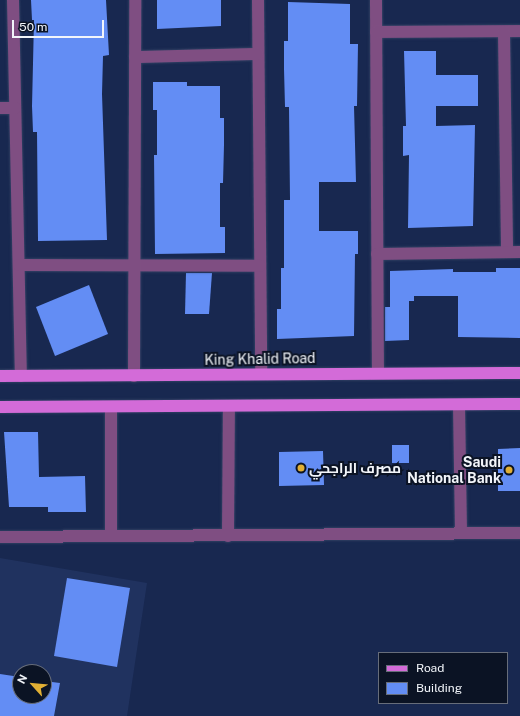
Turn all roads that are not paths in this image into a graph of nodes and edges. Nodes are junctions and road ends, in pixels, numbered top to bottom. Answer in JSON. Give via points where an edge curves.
{"nodes":[{"id":1,"x":13,"y":0,"type":"edge"},
{"id":2,"x":135,"y":0,"type":"edge"},
{"id":3,"x":258,"y":0,"type":"edge"},
{"id":4,"x":376,"y":0,"type":"edge"},
{"id":5,"x":376,"y":32,"type":"junction"},
{"id":6,"x":504,"y":32,"type":"junction"},
{"id":7,"x":520,"y":32,"type":"edge"},
{"id":8,"x":258,"y":54,"type":"junction"},
{"id":9,"x":135,"y":57,"type":"junction"},
{"id":10,"x":0,"y":108,"type":"edge"},
{"id":11,"x":15,"y":108,"type":"junction"},
{"id":12,"x":507,"y":252,"type":"junction"},
{"id":13,"x":520,"y":252,"type":"edge"},
{"id":14,"x":377,"y":254,"type":"junction"},
{"id":15,"x":135,"y":264,"type":"junction"},
{"id":16,"x":19,"y":265,"type":"junction"},
{"id":17,"x":260,"y":266,"type":"junction"},
{"id":18,"x":378,"y":373,"type":"junction"},
{"id":19,"x":520,"y":373,"type":"edge"},
{"id":20,"x":261,"y":374,"type":"junction"},
{"id":21,"x":0,"y":376,"type":"edge"},
{"id":22,"x":21,"y":376,"type":"junction"},
{"id":23,"x":134,"y":376,"type":"junction"},
{"id":24,"x":520,"y":404,"type":"edge"},
{"id":25,"x":460,"y":405,"type":"junction"},
{"id":26,"x":229,"y":406,"type":"junction"},
{"id":27,"x":0,"y":407,"type":"edge"},
{"id":28,"x":110,"y":407,"type":"junction"},
{"id":29,"x":461,"y":533,"type":"junction"},
{"id":30,"x":520,"y":533,"type":"edge"},
{"id":31,"x":111,"y":536,"type":"junction"},
{"id":32,"x":228,"y":536,"type":"junction"},
{"id":33,"x":0,"y":537,"type":"edge"}],
"edges":[{"from":1,"to":11,"type":"street"},
{"from":2,"to":9,"type":"street"},
{"from":3,"to":8,"type":"street"},
{"from":4,"to":5,"type":"street"},
{"from":5,"to":6,"type":"street"},
{"from":5,"to":14,"type":"street"},
{"from":6,"to":7,"type":"street"},
{"from":6,"to":12,"type":"street"},
{"from":8,"to":9,"type":"street"},
{"from":8,"to":17,"type":"street"},
{"from":9,"to":15,"type":"street"},
{"from":10,"to":11,"type":"street"},
{"from":11,"to":16,"type":"street"},
{"from":12,"to":13,"type":"street"},
{"from":12,"to":14,"type":"street"},
{"from":14,"to":18,"type":"street"},
{"from":15,"to":16,"type":"street"},
{"from":15,"to":17,"type":"street"},
{"from":15,"to":23,"type":"street"},
{"from":16,"to":22,"type":"street"},
{"from":17,"to":20,"type":"street"},
{"from":18,"to":19,"type":"main road","name":"King Khalid Road"},
{"from":18,"to":20,"type":"main road","name":"King Khalid Road"},
{"from":20,"to":23,"type":"main road","name":"King Khalid Road"},
{"from":21,"to":22,"type":"main road","name":"King Khalid Road"},
{"from":22,"to":23,"type":"main road","name":"King Khalid Road"},
{"from":24,"to":25,"type":"main road"},
{"from":25,"to":26,"type":"main road"},
{"from":25,"to":29,"type":"street"},
{"from":26,"to":28,"type":"main road"},
{"from":26,"to":32,"type":"street"},
{"from":27,"to":28,"type":"main road"},
{"from":28,"to":31,"type":"street"},
{"from":29,"to":30,"type":"street"},
{"from":29,"to":32,"type":"street"},
{"from":31,"to":32,"type":"street"},
{"from":31,"to":33,"type":"street"}]}
